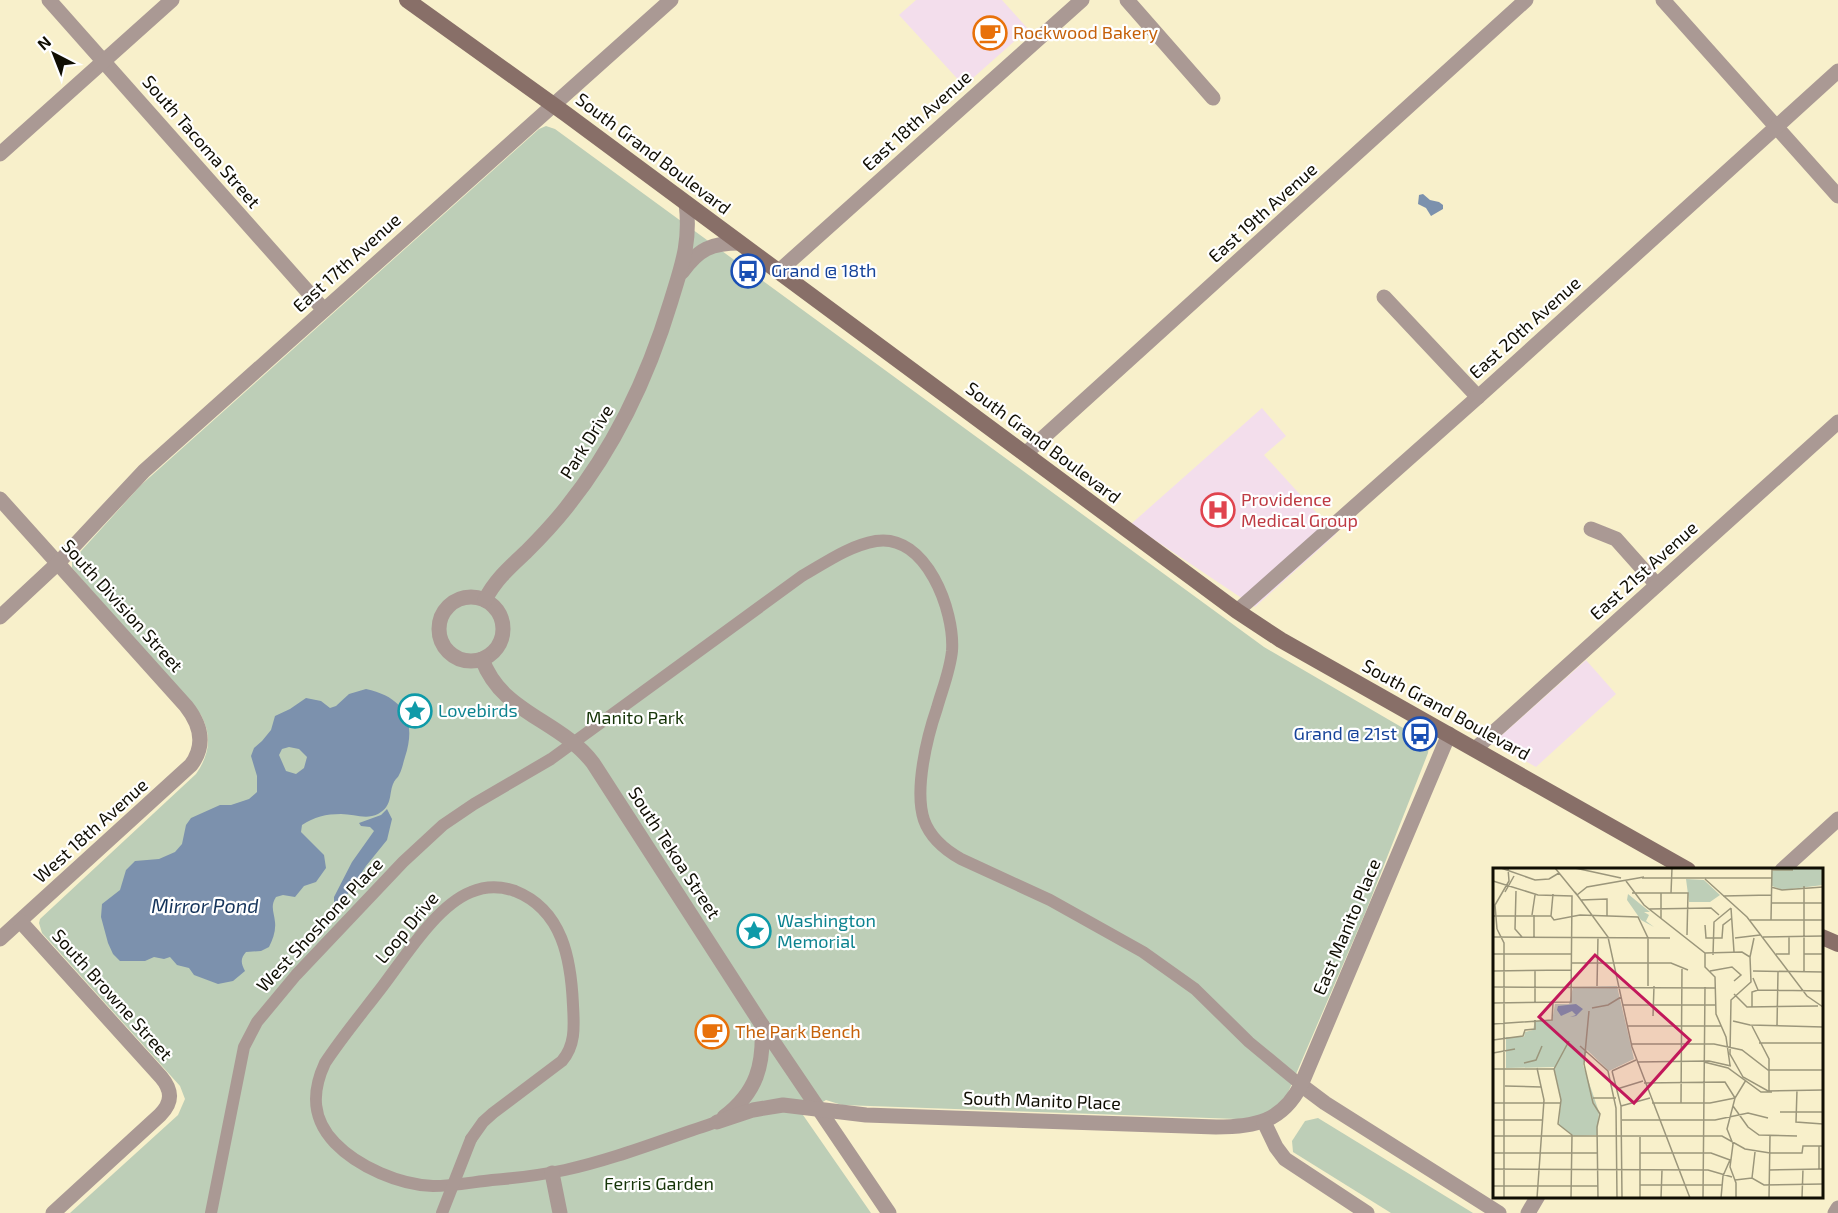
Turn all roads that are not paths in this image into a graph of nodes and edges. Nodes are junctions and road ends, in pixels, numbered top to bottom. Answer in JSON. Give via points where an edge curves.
{"nodes":[{"id":1,"x":49,"y":0,"type":"edge"},
{"id":2,"x":172,"y":0,"type":"edge"},
{"id":3,"x":407,"y":0,"type":"edge"},
{"id":4,"x":671,"y":0,"type":"edge"},
{"id":5,"x":1082,"y":0,"type":"edge"},
{"id":6,"x":1127,"y":0,"type":"edge"},
{"id":7,"x":1526,"y":0,"type":"edge"},
{"id":8,"x":1663,"y":0,"type":"edge"},
{"id":9,"x":104,"y":61,"type":"junction"},
{"id":10,"x":1838,"y":71,"type":"edge"},
{"id":11,"x":1213,"y":98,"type":"dead end"},
{"id":12,"x":553,"y":105,"type":"junction"},
{"id":13,"x":1776,"y":127,"type":"junction"},
{"id":14,"x":0,"y":154,"type":"edge"},
{"id":15,"x":1838,"y":196,"type":"edge"},
{"id":16,"x":686,"y":203,"type":"junction"},
{"id":17,"x":740,"y":243,"type":"junction"},
{"id":18,"x":778,"y":272,"type":"junction"},
{"id":19,"x":678,"y":277,"type":"junction"},
{"id":20,"x":1384,"y":297,"type":"dead end"},
{"id":21,"x":324,"y":310,"type":"junction"},
{"id":22,"x":1478,"y":397,"type":"junction"},
{"id":23,"x":1838,"y":422,"type":"edge"},
{"id":24,"x":1025,"y":454,"type":"junction"},
{"id":25,"x":0,"y":499,"type":"edge"},
{"id":26,"x":1591,"y":529,"type":"dead end"},
{"id":27,"x":58,"y":563,"type":"junction"},
{"id":28,"x":1658,"y":585,"type":"junction"},
{"id":29,"x":485,"y":600,"type":"junction"},
{"id":30,"x":1237,"y":611,"type":"junction"},
{"id":31,"x":0,"y":616,"type":"edge"},
{"id":32,"x":482,"y":658,"type":"junction"},
{"id":33,"x":1449,"y":734,"type":"junction"},
{"id":34,"x":573,"y":743,"type":"junction"},
{"id":35,"x":201,"y":746,"type":"joint"},
{"id":36,"x":1475,"y":749,"type":"junction"},
{"id":37,"x":1838,"y":819,"type":"edge"},
{"id":38,"x":1684,"y":868,"type":"edge"},
{"id":39,"x":1784,"y":868,"type":"edge"},
{"id":40,"x":20,"y":921,"type":"junction"},
{"id":41,"x":1823,"y":938,"type":"edge"},
{"id":42,"x":0,"y":939,"type":"edge"},
{"id":43,"x":1838,"y":944,"type":"edge"},
{"id":44,"x":762,"y":1025,"type":"junction"},
{"id":45,"x":1301,"y":1085,"type":"junction"},
{"id":46,"x":819,"y":1110,"type":"junction"},
{"id":47,"x":717,"y":1122,"type":"junction"},
{"id":48,"x":1264,"y":1122,"type":"junction"},
{"id":49,"x":552,"y":1173,"type":"junction"},
{"id":50,"x":1537,"y":1198,"type":"edge"},
{"id":51,"x":1838,"y":1208,"type":"edge"},
{"id":52,"x":53,"y":1213,"type":"edge"},
{"id":53,"x":211,"y":1213,"type":"edge"},
{"id":54,"x":442,"y":1213,"type":"edge"},
{"id":55,"x":560,"y":1213,"type":"edge"},
{"id":56,"x":889,"y":1213,"type":"edge"},
{"id":57,"x":1367,"y":1213,"type":"edge"},
{"id":58,"x":1499,"y":1213,"type":"edge"},
{"id":59,"x":1528,"y":1213,"type":"edge"},
{"id":60,"x":1835,"y":1213,"type":"edge"}],
"edges":[{"from":1,"to":9,"type":"street","name":"South Tacoma Street"},
{"from":2,"to":9,"type":"street"},
{"from":3,"to":12,"type":"main road","name":"South Grand Boulevard"},
{"from":4,"to":12,"type":"street","name":"East 17th Avenue"},
{"from":5,"to":18,"type":"street","name":"East 18th Avenue"},
{"from":6,"to":11,"type":"street"},
{"from":7,"to":24,"type":"street","name":"East 19th Avenue"},
{"from":8,"to":13,"type":"street"},
{"from":9,"to":14,"type":"street"},
{"from":9,"to":21,"type":"street","name":"South Tacoma Street"},
{"from":10,"to":13,"type":"street","name":"East 20th Avenue"},
{"from":12,"to":16,"type":"main road","name":"South Grand Boulevard"},
{"from":12,"to":21,"type":"street","name":"East 17th Avenue"},
{"from":13,"to":15,"type":"street"},
{"from":13,"to":22,"type":"street","name":"East 20th Avenue"},
{"from":16,"to":17,"type":"main road","name":"South Grand Boulevard"},
{"from":16,"to":19,"type":"street","name":"Park Drive","via":[[688,242]]},
{"from":17,"to":18,"type":"main road","name":"South Grand Boulevard"},
{"from":17,"to":19,"type":"street","name":"Park Drive","via":[[707,248]]},
{"from":18,"to":24,"type":"main road","name":"South Grand Boulevard"},
{"from":19,"to":29,"type":"street","name":"Park Drive","via":[[661,336],[615,438],[567,507],[498,578]]},
{"from":20,"to":22,"type":"street"},
{"from":21,"to":27,"type":"street","name":"East 17th Avenue","via":[[132,482]]},
{"from":22,"to":30,"type":"street","name":"East 20th Avenue"},
{"from":23,"to":28,"type":"street","name":"East 21st Avenue"},
{"from":24,"to":30,"type":"main road","name":"South Grand Boulevard"},
{"from":25,"to":27,"type":"street","name":"South Division Street"},
{"from":26,"to":28,"type":"street","via":[[1616,539]]},
{"from":27,"to":31,"type":"street","name":"East 17th Avenue"},
{"from":27,"to":35,"type":"street","name":"South Division Street","via":[[186,706],[198,725]]},
{"from":28,"to":36,"type":"street","name":"East 21st Avenue"},
{"from":29,"to":32,"type":"street","via":[[498,613],[503,630],[497,648]]},
{"from":29,"to":32,"type":"street","via":[[467,597],[451,604],[439,629],[444,645],[456,657],[474,661]]},
{"from":30,"to":33,"type":"main road","name":"South Grand Boulevard","via":[[1281,640]]},
{"from":32,"to":34,"type":"street","name":"South Tekoa Street","via":[[492,680],[508,698]]},
{"from":33,"to":36,"type":"main road","name":"South Grand Boulevard"},
{"from":33,"to":45,"type":"street","name":"East Manito Place"},
{"from":34,"to":44,"type":"street","name":"South Tekoa Street","via":[[589,757]]},
{"from":34,"to":45,"type":"street","name":"West Shoshone Place","via":[[822,564],[868,543],[900,544],[919,559],[936,584],[952,631],[950,664],[931,728],[921,790],[924,819],[933,836],[961,859],[1079,914],[1162,964]]},
{"from":34,"to":53,"type":"street","name":"West Shoshone Place","via":[[462,812],[424,841],[267,1009],[252,1030],[241,1058]]},
{"from":35,"to":40,"type":"street","name":"West 18th Avenue","via":[[187,770]]},
{"from":36,"to":38,"type":"main road","name":"South Grand Boulevard"},
{"from":37,"to":39,"type":"street"},
{"from":40,"to":42,"type":"street","name":"West 18th Avenue"},
{"from":40,"to":52,"type":"street","name":"South Browne Street","via":[[164,1081],[170,1098],[160,1115]]},
{"from":41,"to":43,"type":"main road"},
{"from":44,"to":46,"type":"street","name":"South Tekoa Street"},
{"from":44,"to":47,"type":"street","name":"Loop Drive","via":[[762,1056],[755,1081],[743,1100]]},
{"from":45,"to":48,"type":"street","name":"East Manito Place","via":[[1287,1106]]},
{"from":45,"to":58,"type":"street"},
{"from":46,"to":47,"type":"street","name":"Loop Drive","via":[[774,1106]]},
{"from":46,"to":48,"type":"street","name":"South Manito Place","via":[[1216,1127]]},
{"from":46,"to":56,"type":"street","name":"South Tekoa Street"},
{"from":47,"to":49,"type":"street","name":"Loop Drive"},
{"from":48,"to":57,"type":"street","via":[[1285,1159]]},
{"from":49,"to":54,"type":"street","name":"Loop Drive","bridge":true,"via":[[443,1185],[410,1182],[376,1170],[347,1153],[328,1136],[316,1113],[316,1088],[325,1064],[429,926],[462,896],[480,888],[512,890],[549,915],[566,948],[574,1033],[562,1061],[483,1122],[471,1139]]},
{"from":49,"to":55,"type":"street"},
{"from":50,"to":59,"type":"street"},
{"from":51,"to":60,"type":"street"}]}
